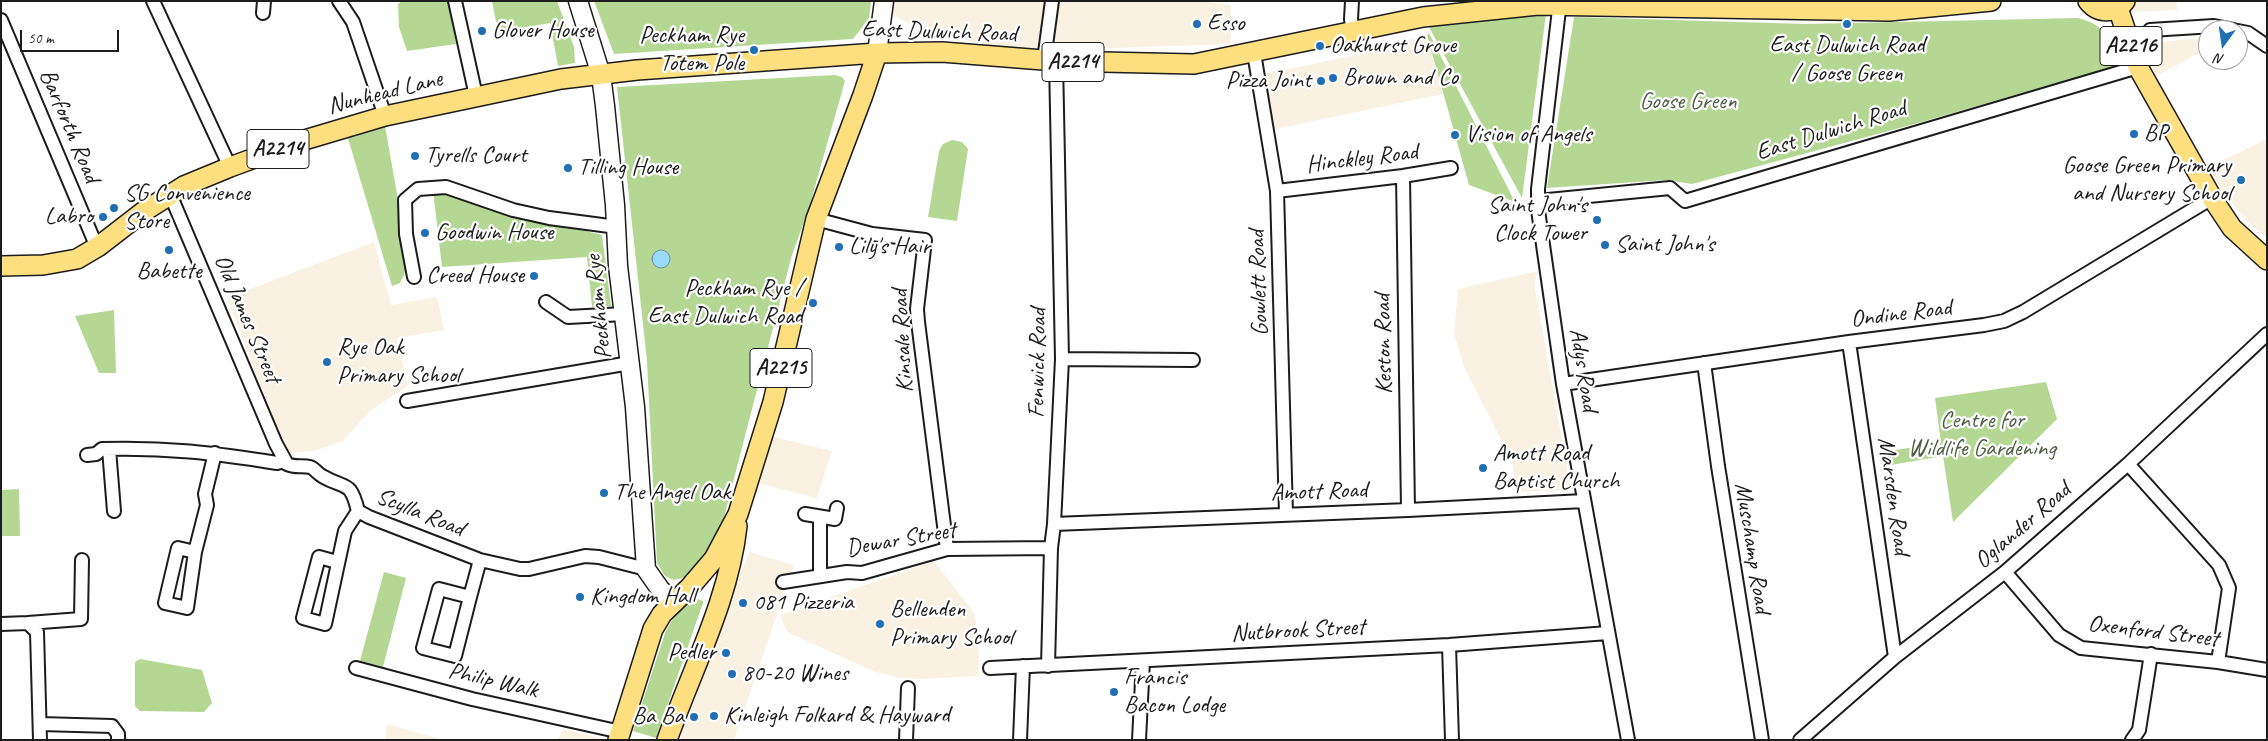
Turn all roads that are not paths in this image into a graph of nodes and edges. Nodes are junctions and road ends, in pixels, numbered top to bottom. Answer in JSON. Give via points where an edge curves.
{"nodes":[{"id":1,"x":153,"y":1,"type":"edge"},
{"id":2,"x":339,"y":1,"type":"edge"},
{"id":3,"x":455,"y":1,"type":"edge"},
{"id":4,"x":578,"y":1,"type":"edge"},
{"id":5,"x":884,"y":1,"type":"edge"},
{"id":6,"x":1052,"y":1,"type":"edge"},
{"id":7,"x":1352,"y":1,"type":"edge"},
{"id":8,"x":1991,"y":1,"type":"edge"},
{"id":9,"x":2088,"y":1,"type":"edge"},
{"id":10,"x":1559,"y":3,"type":"edge"},
{"id":11,"x":2121,"y":5,"type":"edge"},
{"id":12,"x":1826,"y":6,"type":"edge"},
{"id":13,"x":1888,"y":6,"type":"edge"},
{"id":14,"x":1,"y":20,"type":"edge"},
{"id":15,"x":2198,"y":27,"type":"edge"},
{"id":16,"x":2150,"y":30,"type":"dead end"},
{"id":17,"x":1353,"y":32,"type":"junction"},
{"id":18,"x":2248,"y":33,"type":"edge"},
{"id":19,"x":2267,"y":46,"type":"edge"},
{"id":20,"x":877,"y":53,"type":"junction"},
{"id":21,"x":1254,"y":53,"type":"junction"},
{"id":22,"x":1050,"y":61,"type":"junction"},
{"id":23,"x":2138,"y":67,"type":"junction"},
{"id":24,"x":601,"y":75,"type":"junction"},
{"id":25,"x":476,"y":96,"type":"junction"},
{"id":26,"x":385,"y":116,"type":"junction"},
{"id":27,"x":230,"y":167,"type":"junction"},
{"id":28,"x":1451,"y":168,"type":"dead end"},
{"id":29,"x":1403,"y":176,"type":"junction"},
{"id":30,"x":1277,"y":191,"type":"junction"},
{"id":31,"x":170,"y":194,"type":"junction"},
{"id":32,"x":2212,"y":198,"type":"junction"},
{"id":33,"x":1538,"y":201,"type":"junction"},
{"id":34,"x":816,"y":219,"type":"junction"},
{"id":35,"x":617,"y":227,"type":"junction"},
{"id":36,"x":99,"y":246,"type":"junction"},
{"id":37,"x":2267,"y":260,"type":"edge"},
{"id":38,"x":1,"y":266,"type":"edge"},
{"id":39,"x":414,"y":277,"type":"dead end"},
{"id":40,"x":546,"y":302,"type":"dead end"},
{"id":41,"x":624,"y":314,"type":"junction"},
{"id":42,"x":2267,"y":334,"type":"edge"},
{"id":43,"x":1848,"y":342,"type":"junction"},
{"id":44,"x":1062,"y":359,"type":"junction"},
{"id":45,"x":1193,"y":360,"type":"dead end"},
{"id":46,"x":630,"y":363,"type":"junction"},
{"id":47,"x":1704,"y":363,"type":"junction"},
{"id":48,"x":1563,"y":384,"type":"junction"},
{"id":49,"x":407,"y":401,"type":"dead end"},
{"id":50,"x":109,"y":449,"type":"junction"},
{"id":51,"x":215,"y":453,"type":"junction"},
{"id":52,"x":87,"y":456,"type":"dead end"},
{"id":53,"x":284,"y":461,"type":"junction"},
{"id":54,"x":2128,"y":464,"type":"junction"},
{"id":55,"x":1584,"y":501,"type":"junction"},
{"id":56,"x":837,"y":508,"type":"dead end"},
{"id":57,"x":1408,"y":510,"type":"junction"},
{"id":58,"x":114,"y":511,"type":"dead end"},
{"id":59,"x":358,"y":511,"type":"junction"},
{"id":60,"x":738,"y":514,"type":"junction"},
{"id":61,"x":805,"y":514,"type":"dead end"},
{"id":62,"x":1286,"y":514,"type":"junction"},
{"id":63,"x":820,"y":517,"type":"junction"},
{"id":64,"x":1054,"y":524,"type":"junction"},
{"id":65,"x":1051,"y":548,"type":"junction"},
{"id":66,"x":946,"y":550,"type":"junction"},
{"id":67,"x":195,"y":552,"type":"dead end"},
{"id":68,"x":82,"y":560,"type":"dead end"},
{"id":69,"x":480,"y":560,"type":"junction"},
{"id":70,"x":337,"y":562,"type":"junction"},
{"id":71,"x":646,"y":569,"type":"junction"},
{"id":72,"x":2004,"y":572,"type":"junction"},
{"id":73,"x":820,"y":576,"type":"junction"},
{"id":74,"x":783,"y":582,"type":"dead end"},
{"id":75,"x":690,"y":587,"type":"junction"},
{"id":76,"x":470,"y":597,"type":"junction"},
{"id":77,"x":721,"y":599,"type":"junction"},
{"id":78,"x":673,"y":602,"type":"junction"},
{"id":79,"x":28,"y":623,"type":"junction"},
{"id":80,"x":1,"y":624,"type":"edge"},
{"id":81,"x":1608,"y":633,"type":"junction"},
{"id":82,"x":1449,"y":644,"type":"junction"},
{"id":83,"x":2151,"y":654,"type":"junction"},
{"id":84,"x":1895,"y":657,"type":"junction"},
{"id":85,"x":1143,"y":661,"type":"junction"},
{"id":86,"x":2218,"y":662,"type":"junction"},
{"id":87,"x":1023,"y":666,"type":"junction"},
{"id":88,"x":1048,"y":666,"type":"junction"},
{"id":89,"x":356,"y":668,"type":"dead end"},
{"id":90,"x":990,"y":668,"type":"dead end"},
{"id":91,"x":2267,"y":670,"type":"edge"},
{"id":92,"x":908,"y":688,"type":"dead end"},
{"id":93,"x":40,"y":724,"type":"junction"},
{"id":94,"x":620,"y":736,"type":"edge"},
{"id":95,"x":40,"y":740,"type":"edge"},
{"id":96,"x":118,"y":740,"type":"edge"},
{"id":97,"x":667,"y":740,"type":"edge"},
{"id":98,"x":906,"y":740,"type":"edge"},
{"id":99,"x":1020,"y":740,"type":"edge"},
{"id":100,"x":1139,"y":740,"type":"edge"},
{"id":101,"x":1452,"y":740,"type":"edge"},
{"id":102,"x":1628,"y":740,"type":"edge"},
{"id":103,"x":1762,"y":740,"type":"edge"},
{"id":104,"x":1800,"y":740,"type":"edge"},
{"id":105,"x":2132,"y":740,"type":"edge"}],
"edges":[{"from":1,"to":27,"type":"street"},
{"from":2,"to":26,"type":"street","via":[[353,22]]},
{"from":3,"to":25,"type":"street"},
{"from":4,"to":24,"type":"street","name":"Peckham Rye"},
{"from":5,"to":20,"type":"street"},
{"from":6,"to":22,"type":"street","name":"Fenwick Road"},
{"from":7,"to":17,"type":"street","via":[[1350,20]]},
{"from":8,"to":13,"type":"main road","name":"East Dulwich Road","number":"A2214"},
{"from":9,"to":11,"type":"main road","number":"A2216","via":[[2100,10],[2112,11]]},
{"from":10,"to":12,"type":"main road","name":"East Dulwich Road","number":"A2214"},
{"from":10,"to":17,"type":"main road","name":"East Dulwich Road","number":"A2214","via":[[1440,14]]},
{"from":10,"to":33,"type":"street","name":"Adys Road"},
{"from":11,"to":23,"type":"main road","number":"A2216"},
{"from":12,"to":13,"type":"main road","name":"East Dulwich Road","number":"A2214"},
{"from":14,"to":36,"type":"street","name":"Barforth Road"},
{"from":15,"to":16,"type":"street"},
{"from":17,"to":21,"type":"main road","name":"East Dulwich Road","number":"A2214"},
{"from":18,"to":19,"type":"street"},
{"from":20,"to":22,"type":"main road","name":"East Dulwich Road","number":"A2214","via":[[942,52]]},
{"from":20,"to":24,"type":"main road","name":"East Dulwich Road","number":"A2214"},
{"from":20,"to":34,"type":"main road","number":"A2215"},
{"from":21,"to":22,"type":"main road","name":"East Dulwich Road","number":"A2214","via":[[1194,64]]},
{"from":21,"to":30,"type":"street","name":"Gowlett Road"},
{"from":22,"to":44,"type":"street","name":"Fenwick Road"},
{"from":23,"to":32,"type":"main road","number":"A2216"},
{"from":23,"to":33,"type":"street","name":"East Dulwich Road","via":[[1685,201],[1670,188]]},
{"from":24,"to":25,"type":"main road","name":"Nunhead Lane","number":"A2214","via":[[561,79]]},
{"from":24,"to":35,"type":"street","name":"Peckham Rye"},
{"from":25,"to":26,"type":"main road","name":"Nunhead Lane","number":"A2214"},
{"from":26,"to":27,"type":"main road","name":"Nunhead Lane","number":"A2214","via":[[301,141]]},
{"from":27,"to":31,"type":"main road","name":"Nunhead Lane","number":"A2214"},
{"from":28,"to":29,"type":"street","name":"Hinckley Road"},
{"from":29,"to":30,"type":"street","name":"Hinckley Road"},
{"from":29,"to":57,"type":"street","name":"Keston Road"},
{"from":30,"to":62,"type":"street","name":"Gowlett Road"},
{"from":31,"to":36,"type":"main road","name":"Nunhead Lane","number":"A2214"},
{"from":31,"to":53,"type":"street","name":"Old James Street"},
{"from":32,"to":37,"type":"main road","number":"A2216","via":[[2232,228]]},
{"from":32,"to":43,"type":"street","name":"Ondine Road","via":[[2004,321]]},
{"from":33,"to":48,"type":"street","name":"Adys Road"},
{"from":34,"to":60,"type":"main road","number":"A2215","via":[[773,402]]},
{"from":34,"to":66,"type":"street","name":"Kinsale Road","via":[[872,234],[925,240],[918,316]]},
{"from":35,"to":39,"type":"street","via":[[512,210],[446,187],[418,189],[405,200],[406,234]]},
{"from":35,"to":41,"type":"street","name":"Peckham Rye"},
{"from":36,"to":38,"type":"main road","name":"Nunhead Lane","number":"A2214","via":[[76,259],[62,262]]},
{"from":40,"to":41,"type":"street","via":[[568,317]]},
{"from":41,"to":46,"type":"street","name":"Peckham Rye"},
{"from":42,"to":54,"type":"street","name":"Oglander Road"},
{"from":43,"to":47,"type":"street","name":"Ondine Road"},
{"from":43,"to":84,"type":"street","name":"Marsden Road"},
{"from":44,"to":45,"type":"street"},
{"from":44,"to":64,"type":"street","name":"Fenwick Road"},
{"from":46,"to":49,"type":"street"},
{"from":46,"to":71,"type":"street","name":"Peckham Rye"},
{"from":47,"to":48,"type":"street","name":"Ondine Road"},
{"from":47,"to":103,"type":"street","name":"Muschamp Road"},
{"from":48,"to":55,"type":"street","name":"Adys Road"},
{"from":50,"to":51,"type":"street","name":"Scylla Road","via":[[156,448]]},
{"from":50,"to":52,"type":"street","name":"Scylla Road"},
{"from":50,"to":58,"type":"street"},
{"from":51,"to":53,"type":"street","name":"Scylla Road","via":[[277,463]]},
{"from":51,"to":67,"type":"street"},
{"from":53,"to":59,"type":"street","name":"Scylla Road","via":[[292,466],[311,467],[328,479],[350,488]]},
{"from":54,"to":72,"type":"street","name":"Oglander Road"},
{"from":54,"to":86,"type":"street","via":[[2220,565],[2229,588]]},
{"from":55,"to":57,"type":"street","name":"Amott Road"},
{"from":55,"to":81,"type":"street","name":"Adys Road"},
{"from":56,"to":63,"type":"street","name":"Dewar Street","via":[[836,519]]},
{"from":57,"to":62,"type":"street","name":"Amott Road"},
{"from":59,"to":69,"type":"street","name":"Scylla Road"},
{"from":59,"to":70,"type":"street","via":[[345,530]]},
{"from":60,"to":75,"type":"main road","number":"A2215","via":[[714,559]]},
{"from":60,"to":77,"type":"main road","number":"A2215","via":[[734,548]]},
{"from":61,"to":63,"type":"street","name":"Dewar Street"},
{"from":62,"to":64,"type":"street","name":"Amott Road"},
{"from":63,"to":73,"type":"street","name":"Dewar Street"},
{"from":64,"to":65,"type":"street","name":"Fenwick Road"},
{"from":65,"to":66,"type":"street","name":"Dewar Street"},
{"from":65,"to":88,"type":"street","name":"Fenwick Road"},
{"from":66,"to":73,"type":"street","name":"Dewar Street","via":[[862,573]]},
{"from":68,"to":79,"type":"street","via":[[81,619]]},
{"from":69,"to":71,"type":"street","name":"Scylla Road","via":[[524,570],[585,556]]},
{"from":69,"to":76,"type":"street"},
{"from":70,"to":70,"type":"street","via":[[325,624],[303,618],[319,557]]},
{"from":71,"to":78,"type":"street","name":"Peckham Rye"},
{"from":72,"to":83,"type":"street","name":"Oxenford Street","via":[[2060,635],[2081,648]]},
{"from":72,"to":84,"type":"street","name":"Oglander Road"},
{"from":73,"to":74,"type":"street","name":"Dewar Street"},
{"from":75,"to":77,"type":"main road","via":[[705,587]]},
{"from":75,"to":78,"type":"main road","number":"A2215"},
{"from":76,"to":76,"type":"street","via":[[439,589],[423,648],[455,656]]},
{"from":77,"to":97,"type":"main road","number":"A2215"},
{"from":78,"to":94,"type":"main road","number":"A2215","via":[[653,629]]},
{"from":79,"to":80,"type":"street"},
{"from":79,"to":93,"type":"street","via":[[37,632]]},
{"from":81,"to":82,"type":"street","name":"Nutbrook Street"},
{"from":81,"to":102,"type":"street","name":"Adys Road"},
{"from":82,"to":85,"type":"street","name":"Nutbrook Street"},
{"from":82,"to":101,"type":"street"},
{"from":83,"to":86,"type":"street","name":"Oxenford Street"},
{"from":83,"to":105,"type":"street","via":[[2139,730]]},
{"from":84,"to":104,"type":"street","name":"Oglander Road"},
{"from":85,"to":88,"type":"street","name":"Nutbrook Street"},
{"from":85,"to":100,"type":"street"},
{"from":86,"to":91,"type":"street","name":"Oxenford Street"},
{"from":87,"to":88,"type":"street","name":"Nutbrook Street"},
{"from":87,"to":90,"type":"street","name":"Nutbrook Street"},
{"from":87,"to":99,"type":"street"},
{"from":89,"to":94,"type":"street","name":"Philip Walk"},
{"from":92,"to":98,"type":"street"},
{"from":93,"to":95,"type":"street"},
{"from":93,"to":96,"type":"street","via":[[112,726]]}]}
